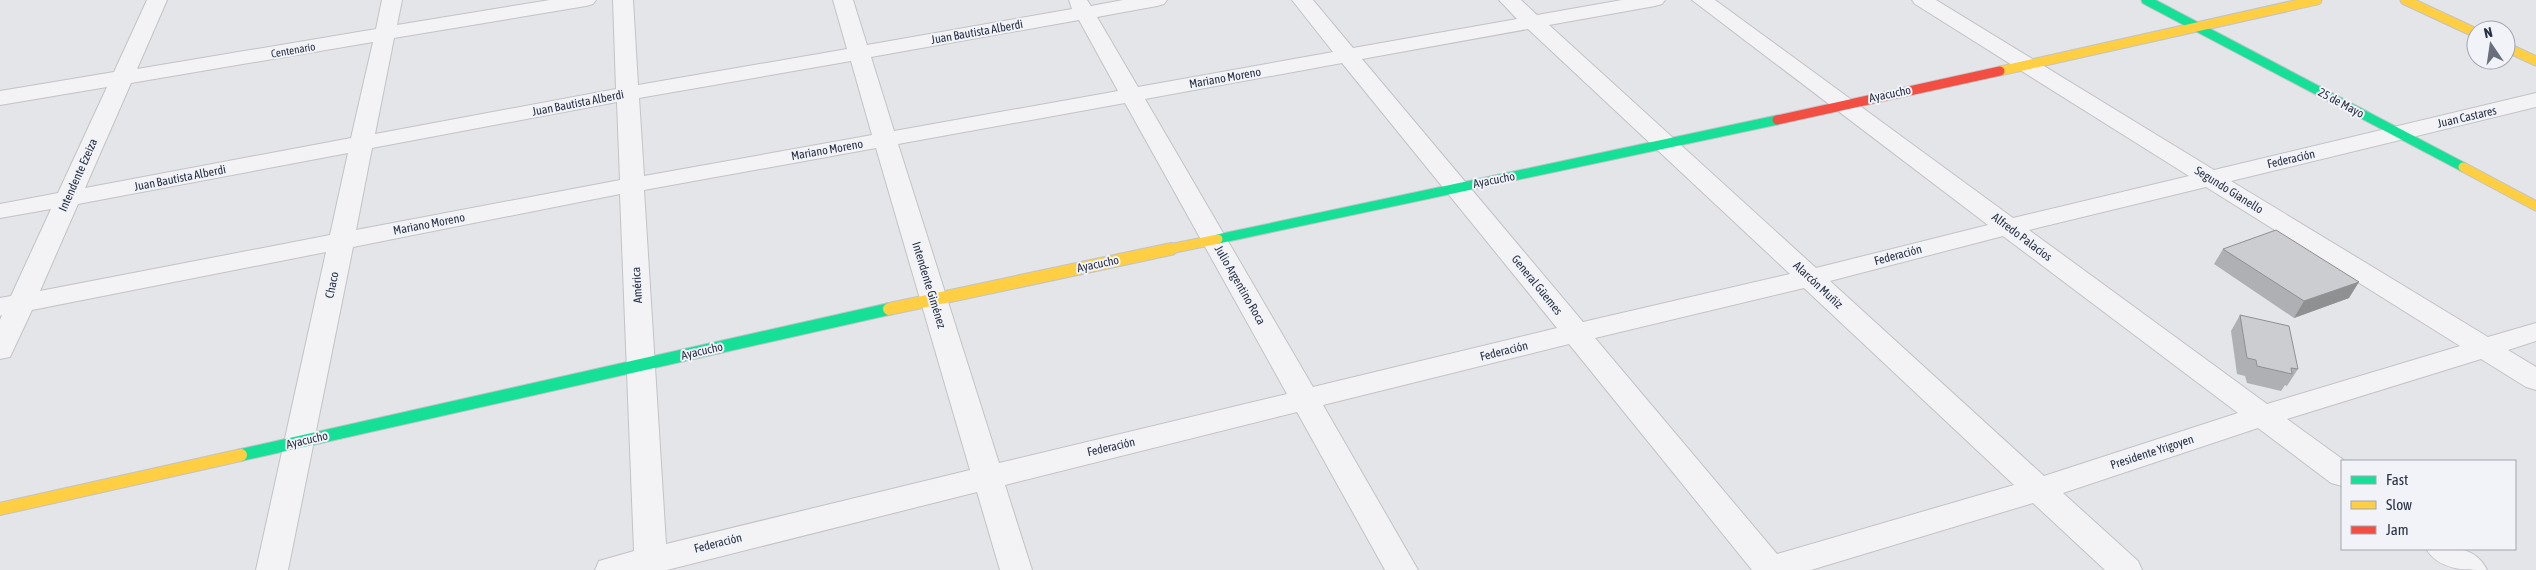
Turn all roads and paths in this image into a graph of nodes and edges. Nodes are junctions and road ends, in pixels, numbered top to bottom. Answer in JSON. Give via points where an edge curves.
{"nodes":[{"id":1,"x":157,"y":0,"type":"edge"},
{"id":2,"x":392,"y":0,"type":"edge"},
{"id":3,"x":586,"y":0,"type":"edge"},
{"id":4,"x":622,"y":0,"type":"edge"},
{"id":5,"x":843,"y":0,"type":"edge"},
{"id":6,"x":1157,"y":0,"type":"edge"},
{"id":7,"x":1302,"y":0,"type":"edge"},
{"id":8,"x":1509,"y":0,"type":"edge"},
{"id":9,"x":1655,"y":0,"type":"edge"},
{"id":10,"x":1702,"y":0,"type":"edge"},
{"id":11,"x":1922,"y":0,"type":"edge"},
{"id":12,"x":2146,"y":0,"type":"edge"},
{"id":13,"x":2317,"y":0,"type":"edge"},
{"id":14,"x":2405,"y":0,"type":"edge"},
{"id":15,"x":1081,"y":7,"type":"edge"},
{"id":16,"x":1534,"y":24,"type":"junction"},
{"id":17,"x":2197,"y":27,"type":"junction"},
{"id":18,"x":2466,"y":28,"type":"edge"},
{"id":19,"x":385,"y":34,"type":"junction"},
{"id":20,"x":2516,"y":52,"type":"edge"},
{"id":21,"x":859,"y":53,"type":"junction"},
{"id":22,"x":1348,"y":56,"type":"junction"},
{"id":23,"x":2536,"y":61,"type":"edge"},
{"id":24,"x":2027,"y":65,"type":"junction"},
{"id":25,"x":122,"y":79,"type":"junction"},
{"id":26,"x":627,"y":94,"type":"junction"},
{"id":27,"x":1132,"y":96,"type":"junction"},
{"id":28,"x":0,"y":98,"type":"edge"},
{"id":29,"x":2536,"y":100,"type":"edge"},
{"id":30,"x":1842,"y":104,"type":"junction"},
{"id":31,"x":2398,"y":133,"type":"junction"},
{"id":32,"x":885,"y":139,"type":"junction"},
{"id":33,"x":362,"y":144,"type":"junction"},
{"id":34,"x":1666,"y":145,"type":"junction"},
{"id":35,"x":2209,"y":178,"type":"junction"},
{"id":36,"x":632,"y":185,"type":"junction"},
{"id":37,"x":1456,"y":187,"type":"junction"},
{"id":38,"x":68,"y":200,"type":"junction"},
{"id":39,"x":2536,"y":206,"type":"edge"},
{"id":40,"x":0,"y":211,"type":"edge"},
{"id":41,"x":2008,"y":227,"type":"junction"},
{"id":42,"x":1214,"y":240,"type":"junction"},
{"id":43,"x":342,"y":241,"type":"junction"},
{"id":44,"x":1810,"y":278,"type":"junction"},
{"id":45,"x":934,"y":299,"type":"junction"},
{"id":46,"x":10,"y":305,"type":"edge"},
{"id":47,"x":2536,"y":332,"type":"edge"},
{"id":48,"x":1576,"y":333,"type":"junction"},
{"id":49,"x":2484,"y":348,"type":"junction"},
{"id":50,"x":0,"y":350,"type":"edge"},
{"id":51,"x":641,"y":364,"type":"junction"},
{"id":52,"x":2536,"y":380,"type":"edge"},
{"id":53,"x":1305,"y":400,"type":"junction"},
{"id":54,"x":2263,"y":416,"type":"junction"},
{"id":55,"x":299,"y":441,"type":"junction"},
{"id":56,"x":2341,"y":474,"type":"edge"},
{"id":57,"x":987,"y":477,"type":"junction"},
{"id":58,"x":2039,"y":489,"type":"junction"},
{"id":59,"x":0,"y":509,"type":"edge"},
{"id":60,"x":2443,"y":550,"type":"edge"},
{"id":61,"x":651,"y":565,"type":"edge"},
{"id":62,"x":272,"y":570,"type":"edge"},
{"id":63,"x":611,"y":570,"type":"edge"},
{"id":64,"x":1016,"y":570,"type":"edge"},
{"id":65,"x":1402,"y":570,"type":"edge"},
{"id":66,"x":1770,"y":570,"type":"edge"},
{"id":67,"x":2126,"y":570,"type":"edge"},
{"id":68,"x":2471,"y":570,"type":"edge"}],
"edges":[{"from":1,"to":25,"type":"street","name":"Intendente Ezeiza"},
{"from":2,"to":19,"type":"street","name":"Chaco"},
{"from":3,"to":19,"type":"street","name":"Centenario"},
{"from":4,"to":26,"type":"street","name":"América"},
{"from":5,"to":21,"type":"street","name":"Intendente Giménez"},
{"from":6,"to":15,"type":"street","name":"Juan Bautista Alberdi"},
{"from":7,"to":22,"type":"street","name":"General Güemes"},
{"from":8,"to":16,"type":"street","name":"Alarcón Muñiz"},
{"from":9,"to":16,"type":"street","name":"Mariano Moreno"},
{"from":10,"to":30,"type":"street","name":"Alfredo Palacios"},
{"from":11,"to":24,"type":"street","name":"Segundo Gianello"},
{"from":12,"to":17,"type":"street","name":"25 de Mayo"},
{"from":13,"to":17,"type":"street","name":"Ayacucho"},
{"from":14,"to":18,"type":"street"},
{"from":15,"to":21,"type":"street","name":"Juan Bautista Alberdi"},
{"from":15,"to":27,"type":"street","name":"Julio Argentino Roca"},
{"from":16,"to":22,"type":"street","name":"Mariano Moreno"},
{"from":16,"to":34,"type":"street","name":"Alarcón Muñiz"},
{"from":17,"to":24,"type":"street","name":"Ayacucho"},
{"from":17,"to":31,"type":"street","name":"25 de Mayo"},
{"from":19,"to":25,"type":"street","name":"Centenario"},
{"from":19,"to":33,"type":"street","name":"Chaco"},
{"from":20,"to":23,"type":"street"},
{"from":21,"to":26,"type":"street","name":"Juan Bautista Alberdi"},
{"from":21,"to":32,"type":"street","name":"Intendente Giménez"},
{"from":22,"to":27,"type":"street","name":"Mariano Moreno"},
{"from":22,"to":37,"type":"street","name":"General Güemes"},
{"from":24,"to":30,"type":"street","name":"Ayacucho"},
{"from":24,"to":35,"type":"street","name":"Segundo Gianello"},
{"from":25,"to":28,"type":"street","name":"Centenario"},
{"from":25,"to":38,"type":"street","name":"Intendente Ezeiza"},
{"from":26,"to":33,"type":"street","name":"Juan Bautista Alberdi"},
{"from":26,"to":36,"type":"street","name":"América"},
{"from":27,"to":32,"type":"street","name":"Mariano Moreno"},
{"from":27,"to":42,"type":"street","name":"Julio Argentino Roca"},
{"from":29,"to":31,"type":"street","name":"Juan Castares"},
{"from":30,"to":34,"type":"street","name":"Ayacucho"},
{"from":30,"to":41,"type":"street","name":"Alfredo Palacios"},
{"from":31,"to":35,"type":"street","name":"Federación"},
{"from":31,"to":39,"type":"street","name":"25 de Mayo"},
{"from":32,"to":36,"type":"street","name":"Mariano Moreno"},
{"from":32,"to":45,"type":"street","name":"Intendente Giménez"},
{"from":33,"to":38,"type":"street","name":"Juan Bautista Alberdi"},
{"from":33,"to":43,"type":"street","name":"Chaco"},
{"from":34,"to":37,"type":"street","name":"Ayacucho"},
{"from":34,"to":44,"type":"street","name":"Alarcón Muñiz"},
{"from":35,"to":41,"type":"street","name":"Federación"},
{"from":35,"to":49,"type":"street","name":"Segundo Gianello"},
{"from":36,"to":43,"type":"street","name":"Mariano Moreno"},
{"from":36,"to":51,"type":"street","name":"América"},
{"from":37,"to":42,"type":"street","name":"Ayacucho"},
{"from":37,"to":48,"type":"street","name":"General Güemes"},
{"from":38,"to":40,"type":"street","name":"Juan Bautista Alberdi"},
{"from":38,"to":46,"type":"street","name":"Intendente Ezeiza"},
{"from":41,"to":44,"type":"street","name":"Federación"},
{"from":41,"to":54,"type":"street","name":"Alfredo Palacios"},
{"from":42,"to":45,"type":"street","name":"Ayacucho"},
{"from":42,"to":53,"type":"street","name":"Julio Argentino Roca"},
{"from":43,"to":46,"type":"street","name":"Mariano Moreno"},
{"from":43,"to":55,"type":"street","name":"Chaco"},
{"from":44,"to":48,"type":"street","name":"Federación"},
{"from":44,"to":58,"type":"street","name":"Alarcón Muñiz"},
{"from":45,"to":51,"type":"street","name":"Ayacucho"},
{"from":45,"to":57,"type":"street","name":"Intendente Giménez"},
{"from":46,"to":50,"type":"street","name":"Intendente Ezeiza"},
{"from":47,"to":49,"type":"street","name":"Presidente Yrigoyen"},
{"from":48,"to":53,"type":"street","name":"Federación"},
{"from":48,"to":66,"type":"street","name":"General Güemes"},
{"from":49,"to":52,"type":"street","name":"Segundo Gianello"},
{"from":49,"to":54,"type":"street","name":"Presidente Yrigoyen"},
{"from":51,"to":55,"type":"street","name":"Ayacucho"},
{"from":51,"to":61,"type":"street","name":"América"},
{"from":53,"to":57,"type":"street","name":"Federación"},
{"from":53,"to":65,"type":"street","name":"Julio Argentino Roca"},
{"from":54,"to":56,"type":"street","name":"Alfredo Palacios"},
{"from":54,"to":58,"type":"street","name":"Presidente Yrigoyen"},
{"from":55,"to":59,"type":"street","name":"Ayacucho"},
{"from":55,"to":62,"type":"street","name":"Chaco"},
{"from":57,"to":61,"type":"street","name":"Federación"},
{"from":57,"to":64,"type":"street","name":"Intendente Giménez"},
{"from":58,"to":66,"type":"street","name":"Presidente Yrigoyen"},
{"from":58,"to":67,"type":"street","name":"Alarcón Muñiz"},
{"from":60,"to":68,"type":"street"},
{"from":61,"to":63,"type":"street","name":"Federación"}]}
